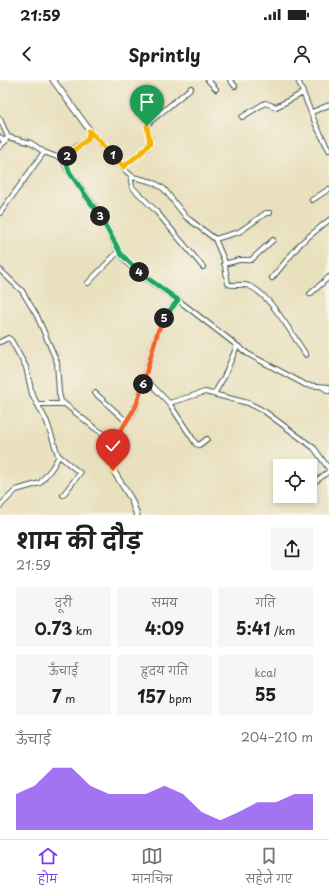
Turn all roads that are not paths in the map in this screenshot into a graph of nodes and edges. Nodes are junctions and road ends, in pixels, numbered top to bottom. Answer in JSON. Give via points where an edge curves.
{"nodes":[{"id":1,"x":53,"y":80,"type":"edge"},
{"id":2,"x":208,"y":80,"type":"edge"},
{"id":3,"x":230,"y":80,"type":"edge"},
{"id":4,"x":298,"y":80,"type":"edge"},
{"id":5,"x":235,"y":86,"type":"dead end"},
{"id":6,"x":191,"y":88,"type":"dead end"},
{"id":7,"x":216,"y":89,"type":"dead end"},
{"id":8,"x":303,"y":93,"type":"junction"},
{"id":9,"x":329,"y":105,"type":"edge"},
{"id":10,"x":312,"y":112,"type":"junction"},
{"id":11,"x":242,"y":117,"type":"dead end"},
{"id":12,"x":0,"y":119,"type":"edge"},
{"id":13,"x":89,"y":131,"type":"junction"},
{"id":14,"x":0,"y":137,"type":"edge"},
{"id":15,"x":8,"y":137,"type":"junction"},
{"id":16,"x":5,"y":142,"type":"junction"},
{"id":17,"x":0,"y":147,"type":"edge"},
{"id":18,"x":329,"y":150,"type":"edge"},
{"id":19,"x":44,"y":152,"type":"junction"},
{"id":20,"x":65,"y":160,"type":"junction"},
{"id":21,"x":123,"y":167,"type":"junction"},
{"id":22,"x":133,"y":177,"type":"junction"},
{"id":23,"x":329,"y":190,"type":"edge"},
{"id":24,"x":312,"y":200,"type":"dead end"},
{"id":25,"x":0,"y":213,"type":"edge"},
{"id":26,"x":270,"y":213,"type":"dead end"},
{"id":27,"x":329,"y":220,"type":"edge"},
{"id":28,"x":215,"y":239,"type":"junction"},
{"id":29,"x":273,"y":240,"type":"dead end"},
{"id":30,"x":119,"y":251,"type":"junction"},
{"id":31,"x":224,"y":264,"type":"junction"},
{"id":32,"x":203,"y":267,"type":"dead end"},
{"id":33,"x":0,"y":270,"type":"edge"},
{"id":34,"x":329,"y":277,"type":"edge"},
{"id":35,"x":272,"y":278,"type":"dead end"},
{"id":36,"x":88,"y":283,"type":"dead end"},
{"id":37,"x":310,"y":294,"type":"dead end"},
{"id":38,"x":178,"y":300,"type":"junction"},
{"id":39,"x":0,"y":342,"type":"edge"},
{"id":40,"x":237,"y":346,"type":"junction"},
{"id":41,"x":306,"y":355,"type":"dead end"},
{"id":42,"x":145,"y":378,"type":"junction"},
{"id":43,"x":322,"y":387,"type":"junction"},
{"id":44,"x":329,"y":387,"type":"edge"},
{"id":45,"x":329,"y":391,"type":"edge"},
{"id":46,"x":95,"y":393,"type":"dead end"},
{"id":47,"x":214,"y":394,"type":"junction"},
{"id":48,"x":169,"y":403,"type":"junction"},
{"id":49,"x":38,"y":404,"type":"junction"},
{"id":50,"x":62,"y":404,"type":"junction"},
{"id":51,"x":126,"y":421,"type":"junction"},
{"id":52,"x":207,"y":439,"type":"dead end"},
{"id":53,"x":116,"y":441,"type":"junction"},
{"id":54,"x":59,"y":456,"type":"junction"},
{"id":55,"x":329,"y":470,"type":"edge"},
{"id":56,"x":317,"y":480,"type":"edge"},
{"id":57,"x":64,"y":495,"type":"dead end"},
{"id":58,"x":0,"y":506,"type":"edge"},
{"id":59,"x":137,"y":515,"type":"edge"}],
"edges":[{"from":1,"to":13,"type":"street"},
{"from":2,"to":7,"type":"street"},
{"from":3,"to":5,"type":"street"},
{"from":4,"to":8,"type":"street"},
{"from":6,"to":21,"type":"street","via":[[150,122],[147,126],[150,138],[148,148]]},
{"from":8,"to":10,"type":"street"},
{"from":8,"to":11,"type":"street","via":[[276,107],[265,103]]},
{"from":9,"to":10,"type":"street"},
{"from":10,"to":18,"type":"street"},
{"from":12,"to":15,"type":"street"},
{"from":13,"to":20,"type":"street","via":[[88,139],[71,151]]},
{"from":13,"to":21,"type":"street"},
{"from":14,"to":16,"type":"street"},
{"from":15,"to":16,"type":"street"},
{"from":15,"to":19,"type":"street","via":[[31,144]]},
{"from":16,"to":17,"type":"street"},
{"from":19,"to":20,"type":"street"},
{"from":19,"to":25,"type":"street"},
{"from":20,"to":30,"type":"street","via":[[70,173],[101,218]]},
{"from":21,"to":22,"type":"street"},
{"from":22,"to":28,"type":"street","via":[[153,182],[164,189],[189,220]]},
{"from":22,"to":32,"type":"street","via":[[132,187]]},
{"from":23,"to":24,"type":"street"},
{"from":26,"to":28,"type":"street","via":[[266,213],[239,232]]},
{"from":27,"to":35,"type":"street","via":[[301,243]]},
{"from":28,"to":31,"type":"street"},
{"from":29,"to":31,"type":"street","via":[[251,260]]},
{"from":30,"to":36,"type":"street"},
{"from":30,"to":38,"type":"street","via":[[133,268]]},
{"from":31,"to":41,"type":"street","via":[[228,284],[249,286],[262,295]]},
{"from":33,"to":50,"type":"street","via":[[22,291],[35,312],[56,358]]},
{"from":34,"to":37,"type":"street"},
{"from":38,"to":40,"type":"street"},
{"from":38,"to":42,"type":"street","via":[[164,318],[158,331]]},
{"from":39,"to":49,"type":"street","via":[[8,338],[11,340],[26,367],[32,394]]},
{"from":40,"to":43,"type":"street","via":[[300,383]]},
{"from":40,"to":47,"type":"street"},
{"from":42,"to":48,"type":"street"},
{"from":42,"to":51,"type":"street","via":[[136,406]]},
{"from":43,"to":44,"type":"street"},
{"from":43,"to":45,"type":"street"},
{"from":46,"to":51,"type":"street"},
{"from":47,"to":48,"type":"street","via":[[201,392]]},
{"from":47,"to":55,"type":"street","via":[[248,403],[264,411],[314,448]]},
{"from":48,"to":52,"type":"street","via":[[196,444],[199,445]]},
{"from":49,"to":50,"type":"street"},
{"from":49,"to":54,"type":"street"},
{"from":50,"to":53,"type":"street"},
{"from":51,"to":53,"type":"street"},
{"from":53,"to":59,"type":"street","via":[[113,470],[131,499]]},
{"from":54,"to":57,"type":"street","via":[[80,473]]},
{"from":54,"to":58,"type":"street","via":[[40,483],[16,490]]},
{"from":55,"to":56,"type":"street"}]}
